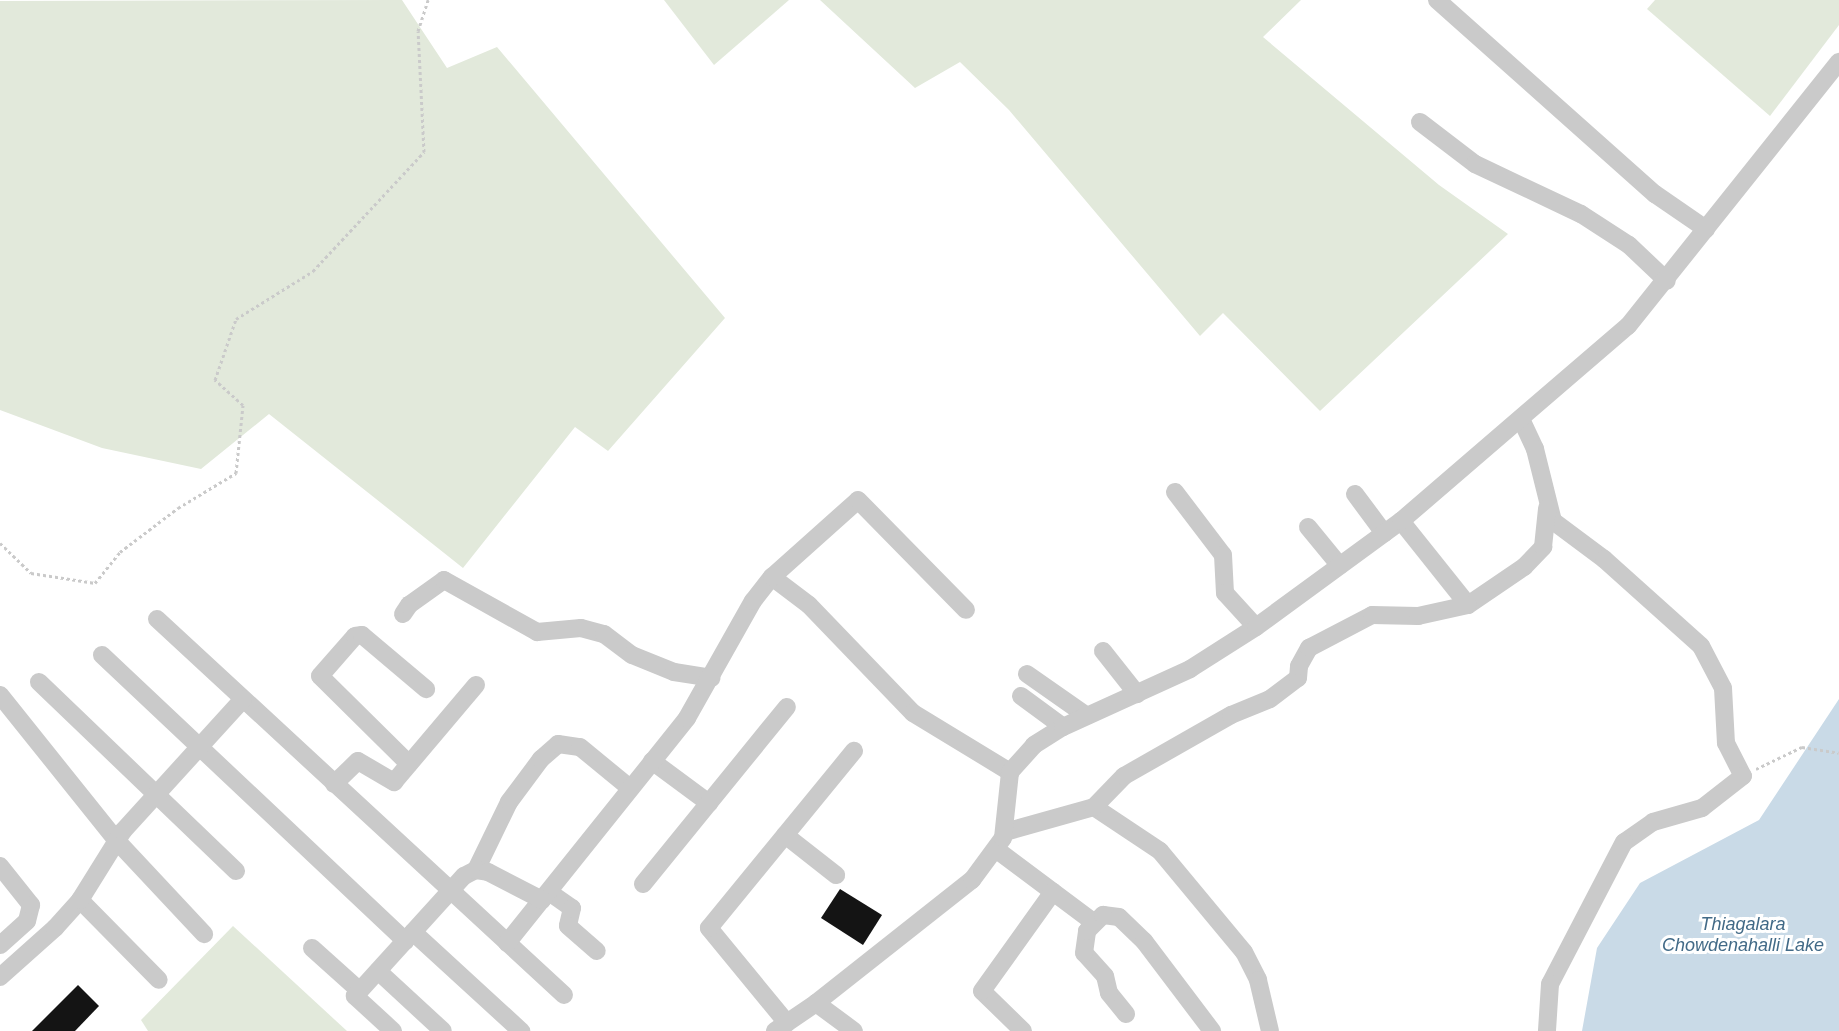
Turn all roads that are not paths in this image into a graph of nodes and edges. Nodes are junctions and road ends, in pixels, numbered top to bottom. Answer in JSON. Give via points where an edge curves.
{"nodes":[{"id":1,"x":1437,"y":0,"type":"edge"},
{"id":2,"x":1839,"y":62,"type":"edge"},
{"id":3,"x":1420,"y":122,"type":"dead end"},
{"id":4,"x":1706,"y":229,"type":"junction"},
{"id":5,"x":1667,"y":281,"type":"junction"},
{"id":6,"x":1521,"y":419,"type":"junction"},
{"id":7,"x":1175,"y":492,"type":"dead end"},
{"id":8,"x":1354,"y":494,"type":"dead end"},
{"id":9,"x":1547,"y":508,"type":"junction"},
{"id":10,"x":1401,"y":520,"type":"junction"},
{"id":11,"x":1308,"y":527,"type":"dead end"},
{"id":12,"x":1384,"y":533,"type":"junction"},
{"id":13,"x":1340,"y":566,"type":"junction"},
{"id":14,"x":772,"y":577,"type":"junction"},
{"id":15,"x":1468,"y":605,"type":"junction"},
{"id":16,"x":966,"y":610,"type":"dead end"},
{"id":17,"x":403,"y":614,"type":"dead end"},
{"id":18,"x":156,"y":619,"type":"dead end"},
{"id":19,"x":1256,"y":627,"type":"junction"},
{"id":20,"x":1103,"y":651,"type":"dead end"},
{"id":21,"x":102,"y":655,"type":"dead end"},
{"id":22,"x":1027,"y":675,"type":"dead end"},
{"id":23,"x":712,"y":678,"type":"junction"},
{"id":24,"x":39,"y":682,"type":"dead end"},
{"id":25,"x":476,"y":686,"type":"dead end"},
{"id":26,"x":426,"y":689,"type":"dead end"},
{"id":27,"x":1137,"y":694,"type":"junction"},
{"id":28,"x":0,"y":695,"type":"edge"},
{"id":29,"x":1021,"y":696,"type":"dead end"},
{"id":30,"x":243,"y":699,"type":"junction"},
{"id":31,"x":787,"y":707,"type":"dead end"},
{"id":32,"x":1087,"y":716,"type":"junction"},
{"id":33,"x":1063,"y":727,"type":"junction"},
{"id":34,"x":198,"y":749,"type":"junction"},
{"id":35,"x":854,"y":751,"type":"dead end"},
{"id":36,"x":652,"y":761,"type":"junction"},
{"id":37,"x":409,"y":764,"type":"junction"},
{"id":38,"x":1010,"y":772,"type":"junction"},
{"id":39,"x":334,"y":783,"type":"junction"},
{"id":40,"x":630,"y":788,"type":"junction"},
{"id":41,"x":155,"y":796,"type":"junction"},
{"id":42,"x":709,"y":803,"type":"junction"},
{"id":43,"x":1094,"y":807,"type":"junction"},
{"id":44,"x":1005,"y":832,"type":"junction"},
{"id":45,"x":785,"y":835,"type":"junction"},
{"id":46,"x":116,"y":840,"type":"junction"},
{"id":47,"x":997,"y":850,"type":"junction"},
{"id":48,"x":0,"y":866,"type":"edge"},
{"id":49,"x":476,"y":870,"type":"junction"},
{"id":50,"x":236,"y":872,"type":"dead end"},
{"id":51,"x":836,"y":875,"type":"dead end"},
{"id":52,"x":643,"y":884,"type":"dead end"},
{"id":53,"x":450,"y":891,"type":"junction"},
{"id":54,"x":1053,"y":892,"type":"junction"},
{"id":55,"x":545,"y":896,"type":"junction"},
{"id":56,"x":81,"y":900,"type":"junction"},
{"id":57,"x":1092,"y":921,"type":"junction"},
{"id":58,"x":204,"y":934,"type":"dead end"},
{"id":59,"x":409,"y":937,"type":"junction"},
{"id":60,"x":507,"y":943,"type":"junction"},
{"id":61,"x":0,"y":945,"type":"edge"},
{"id":62,"x":312,"y":948,"type":"dead end"},
{"id":63,"x":597,"y":951,"type":"dead end"},
{"id":64,"x":378,"y":971,"type":"junction"},
{"id":65,"x":0,"y":977,"type":"edge"},
{"id":66,"x":159,"y":980,"type":"dead end"},
{"id":67,"x":360,"y":991,"type":"junction"},
{"id":68,"x":564,"y":995,"type":"dead end"},
{"id":69,"x":816,"y":1003,"type":"junction"},
{"id":70,"x":1126,"y":1014,"type":"dead end"},
{"id":71,"x":781,"y":1027,"type":"edge"},
{"id":72,"x":393,"y":1031,"type":"edge"},
{"id":73,"x":443,"y":1031,"type":"edge"},
{"id":74,"x":521,"y":1031,"type":"edge"},
{"id":75,"x":854,"y":1031,"type":"edge"},
{"id":76,"x":1023,"y":1031,"type":"edge"},
{"id":77,"x":1212,"y":1031,"type":"edge"},
{"id":78,"x":1270,"y":1031,"type":"edge"},
{"id":79,"x":1547,"y":1031,"type":"edge"}],
"edges":[{"from":1,"to":4,"type":"street","via":[[1655,194]]},
{"from":2,"to":4,"type":"street"},
{"from":3,"to":5,"type":"street","via":[[1475,164],[1581,214],[1629,245]]},
{"from":4,"to":5,"type":"street"},
{"from":5,"to":6,"type":"street","via":[[1629,326]]},
{"from":6,"to":9,"type":"street","via":[[1535,449]]},
{"from":6,"to":10,"type":"street"},
{"from":7,"to":19,"type":"street","via":[[1223,555],[1225,593]]},
{"from":8,"to":12,"type":"street"},
{"from":9,"to":15,"type":"street","via":[[1543,546],[1524,567]]},
{"from":9,"to":79,"type":"street","via":[[1552,521],[1604,559],[1701,645],[1723,688],[1726,743],[1743,776],[1702,808],[1653,822],[1624,842],[1550,984]]},
{"from":10,"to":12,"type":"street"},
{"from":10,"to":15,"type":"street"},
{"from":11,"to":13,"type":"street"},
{"from":12,"to":13,"type":"street"},
{"from":13,"to":19,"type":"street"},
{"from":14,"to":16,"type":"street","via":[[823,527],[860,500]]},
{"from":14,"to":23,"type":"street","via":[[753,601]]},
{"from":14,"to":38,"type":"street","via":[[809,605],[913,713]]},
{"from":15,"to":43,"type":"street","via":[[1418,616],[1372,615],[1309,648],[1299,666],[1298,678],[1270,699],[1231,715],[1124,776]]},
{"from":17,"to":23,"type":"street","via":[[409,605],[444,580],[537,632],[581,628],[604,634],[632,655],[674,672]]},
{"from":18,"to":30,"type":"street"},
{"from":19,"to":27,"type":"street","via":[[1190,669]]},
{"from":20,"to":27,"type":"street"},
{"from":21,"to":34,"type":"street"},
{"from":22,"to":32,"type":"street"},
{"from":23,"to":36,"type":"street"},
{"from":24,"to":41,"type":"street"},
{"from":25,"to":37,"type":"street"},
{"from":26,"to":37,"type":"street","via":[[362,635],[356,636],[320,676]]},
{"from":27,"to":32,"type":"street"},
{"from":28,"to":46,"type":"street"},
{"from":29,"to":33,"type":"street"},
{"from":30,"to":34,"type":"street"},
{"from":30,"to":39,"type":"street"},
{"from":31,"to":42,"type":"street"},
{"from":32,"to":33,"type":"street"},
{"from":33,"to":38,"type":"street","via":[[1034,745]]},
{"from":34,"to":41,"type":"street"},
{"from":34,"to":59,"type":"street"},
{"from":35,"to":45,"type":"street"},
{"from":36,"to":40,"type":"street"},
{"from":36,"to":42,"type":"street"},
{"from":37,"to":39,"type":"street","via":[[390,783],[363,763],[355,762]]},
{"from":38,"to":44,"type":"street","via":[[1005,792]]},
{"from":39,"to":53,"type":"street"},
{"from":40,"to":49,"type":"street","via":[[580,747],[558,744],[541,759],[509,802]]},
{"from":40,"to":55,"type":"street"},
{"from":41,"to":46,"type":"street"},
{"from":41,"to":50,"type":"street"},
{"from":42,"to":52,"type":"street"},
{"from":43,"to":44,"type":"street"},
{"from":43,"to":78,"type":"street","via":[[1160,852],[1244,952],[1258,980]]},
{"from":44,"to":47,"type":"street"},
{"from":45,"to":51,"type":"street"},
{"from":45,"to":71,"type":"street","via":[[709,928]]},
{"from":46,"to":56,"type":"street"},
{"from":46,"to":58,"type":"street"},
{"from":47,"to":54,"type":"street"},
{"from":47,"to":69,"type":"street","via":[[954,898]]},
{"from":48,"to":61,"type":"street","via":[[31,905],[27,921]]},
{"from":49,"to":53,"type":"street"},
{"from":49,"to":55,"type":"street"},
{"from":53,"to":59,"type":"street"},
{"from":53,"to":60,"type":"street"},
{"from":54,"to":57,"type":"street"},
{"from":54,"to":76,"type":"street","via":[[982,991]]},
{"from":55,"to":60,"type":"street"},
{"from":55,"to":63,"type":"street","via":[[572,908],[568,926]]},
{"from":56,"to":65,"type":"street"},
{"from":56,"to":66,"type":"street"},
{"from":57,"to":70,"type":"street","via":[[1083,942],[1084,952],[1105,976],[1109,993]]},
{"from":57,"to":77,"type":"street","via":[[1110,914],[1130,926]]},
{"from":59,"to":64,"type":"street"},
{"from":59,"to":74,"type":"street"},
{"from":60,"to":68,"type":"street"},
{"from":62,"to":67,"type":"street"},
{"from":64,"to":67,"type":"street"},
{"from":64,"to":73,"type":"street"},
{"from":67,"to":72,"type":"street","via":[[355,996]]},
{"from":69,"to":71,"type":"street"},
{"from":69,"to":75,"type":"street"}]}
